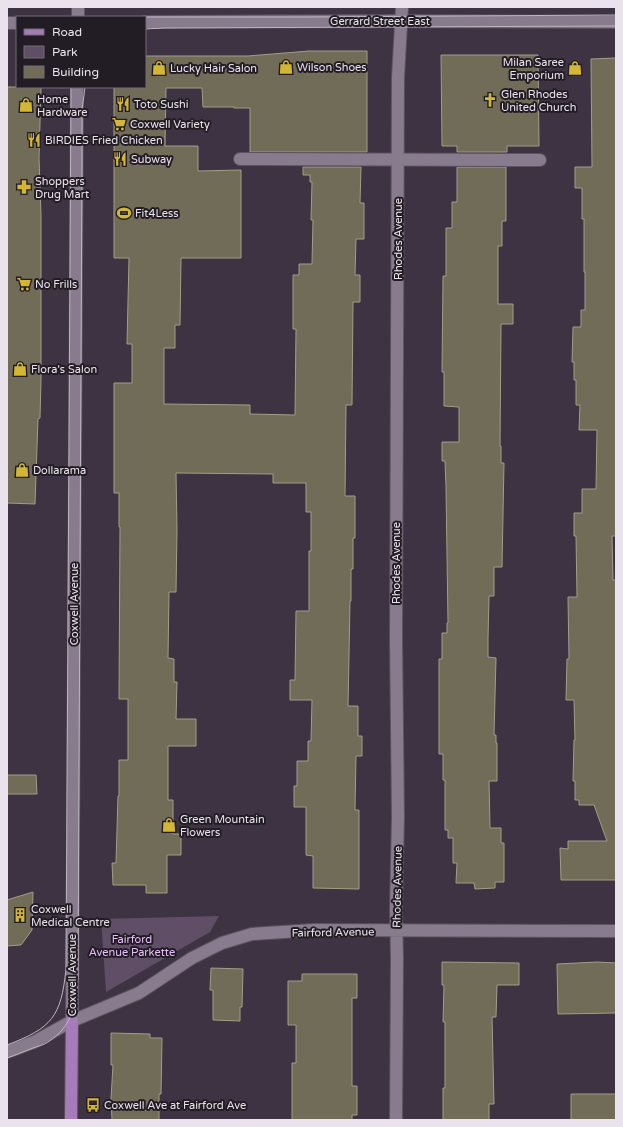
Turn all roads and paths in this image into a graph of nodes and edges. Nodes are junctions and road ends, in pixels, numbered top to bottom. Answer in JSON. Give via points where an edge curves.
{"nodes":[{"id":1,"x":402,"y":7,"type":"edge"},
{"id":2,"x":401,"y":21,"type":"junction"},
{"id":3,"x":146,"y":22,"type":"edge"},
{"id":4,"x":616,"y":22,"type":"edge"},
{"id":5,"x":77,"y":88,"type":"edge"},
{"id":6,"x":240,"y":159,"type":"dead end"},
{"id":7,"x":398,"y":159,"type":"junction"},
{"id":8,"x":540,"y":160,"type":"dead end"},
{"id":9,"x":396,"y":931,"type":"junction"},
{"id":10,"x":616,"y":931,"type":"edge"},
{"id":11,"x":72,"y":1021,"type":"junction"},
{"id":12,"x":7,"y":1052,"type":"edge"},
{"id":13,"x":71,"y":1120,"type":"edge"},
{"id":14,"x":396,"y":1120,"type":"edge"}],
"edges":[{"from":1,"to":2,"type":"street","name":"Rhodes Avenue"},
{"from":2,"to":3,"type":"street","name":"Gerrard Street East"},
{"from":2,"to":4,"type":"street","name":"Gerrard Street East"},
{"from":2,"to":7,"type":"street","name":"Rhodes Avenue","via":[[398,65]]},
{"from":5,"to":11,"type":"street","name":"Coxwell Avenue"},
{"from":6,"to":7,"type":"street"},
{"from":7,"to":8,"type":"street"},
{"from":7,"to":9,"type":"street","name":"Rhodes Avenue"},
{"from":9,"to":10,"type":"street","name":"Fairford Avenue"},
{"from":9,"to":11,"type":"street","name":"Fairford Avenue","via":[[314,930],[252,934],[222,943],[192,958],[139,993]]},
{"from":9,"to":14,"type":"street","name":"Rhodes Avenue"},
{"from":11,"to":12,"type":"street","via":[[34,1042]]},
{"from":11,"to":13,"type":"main road","name":"Coxwell Avenue"}]}
